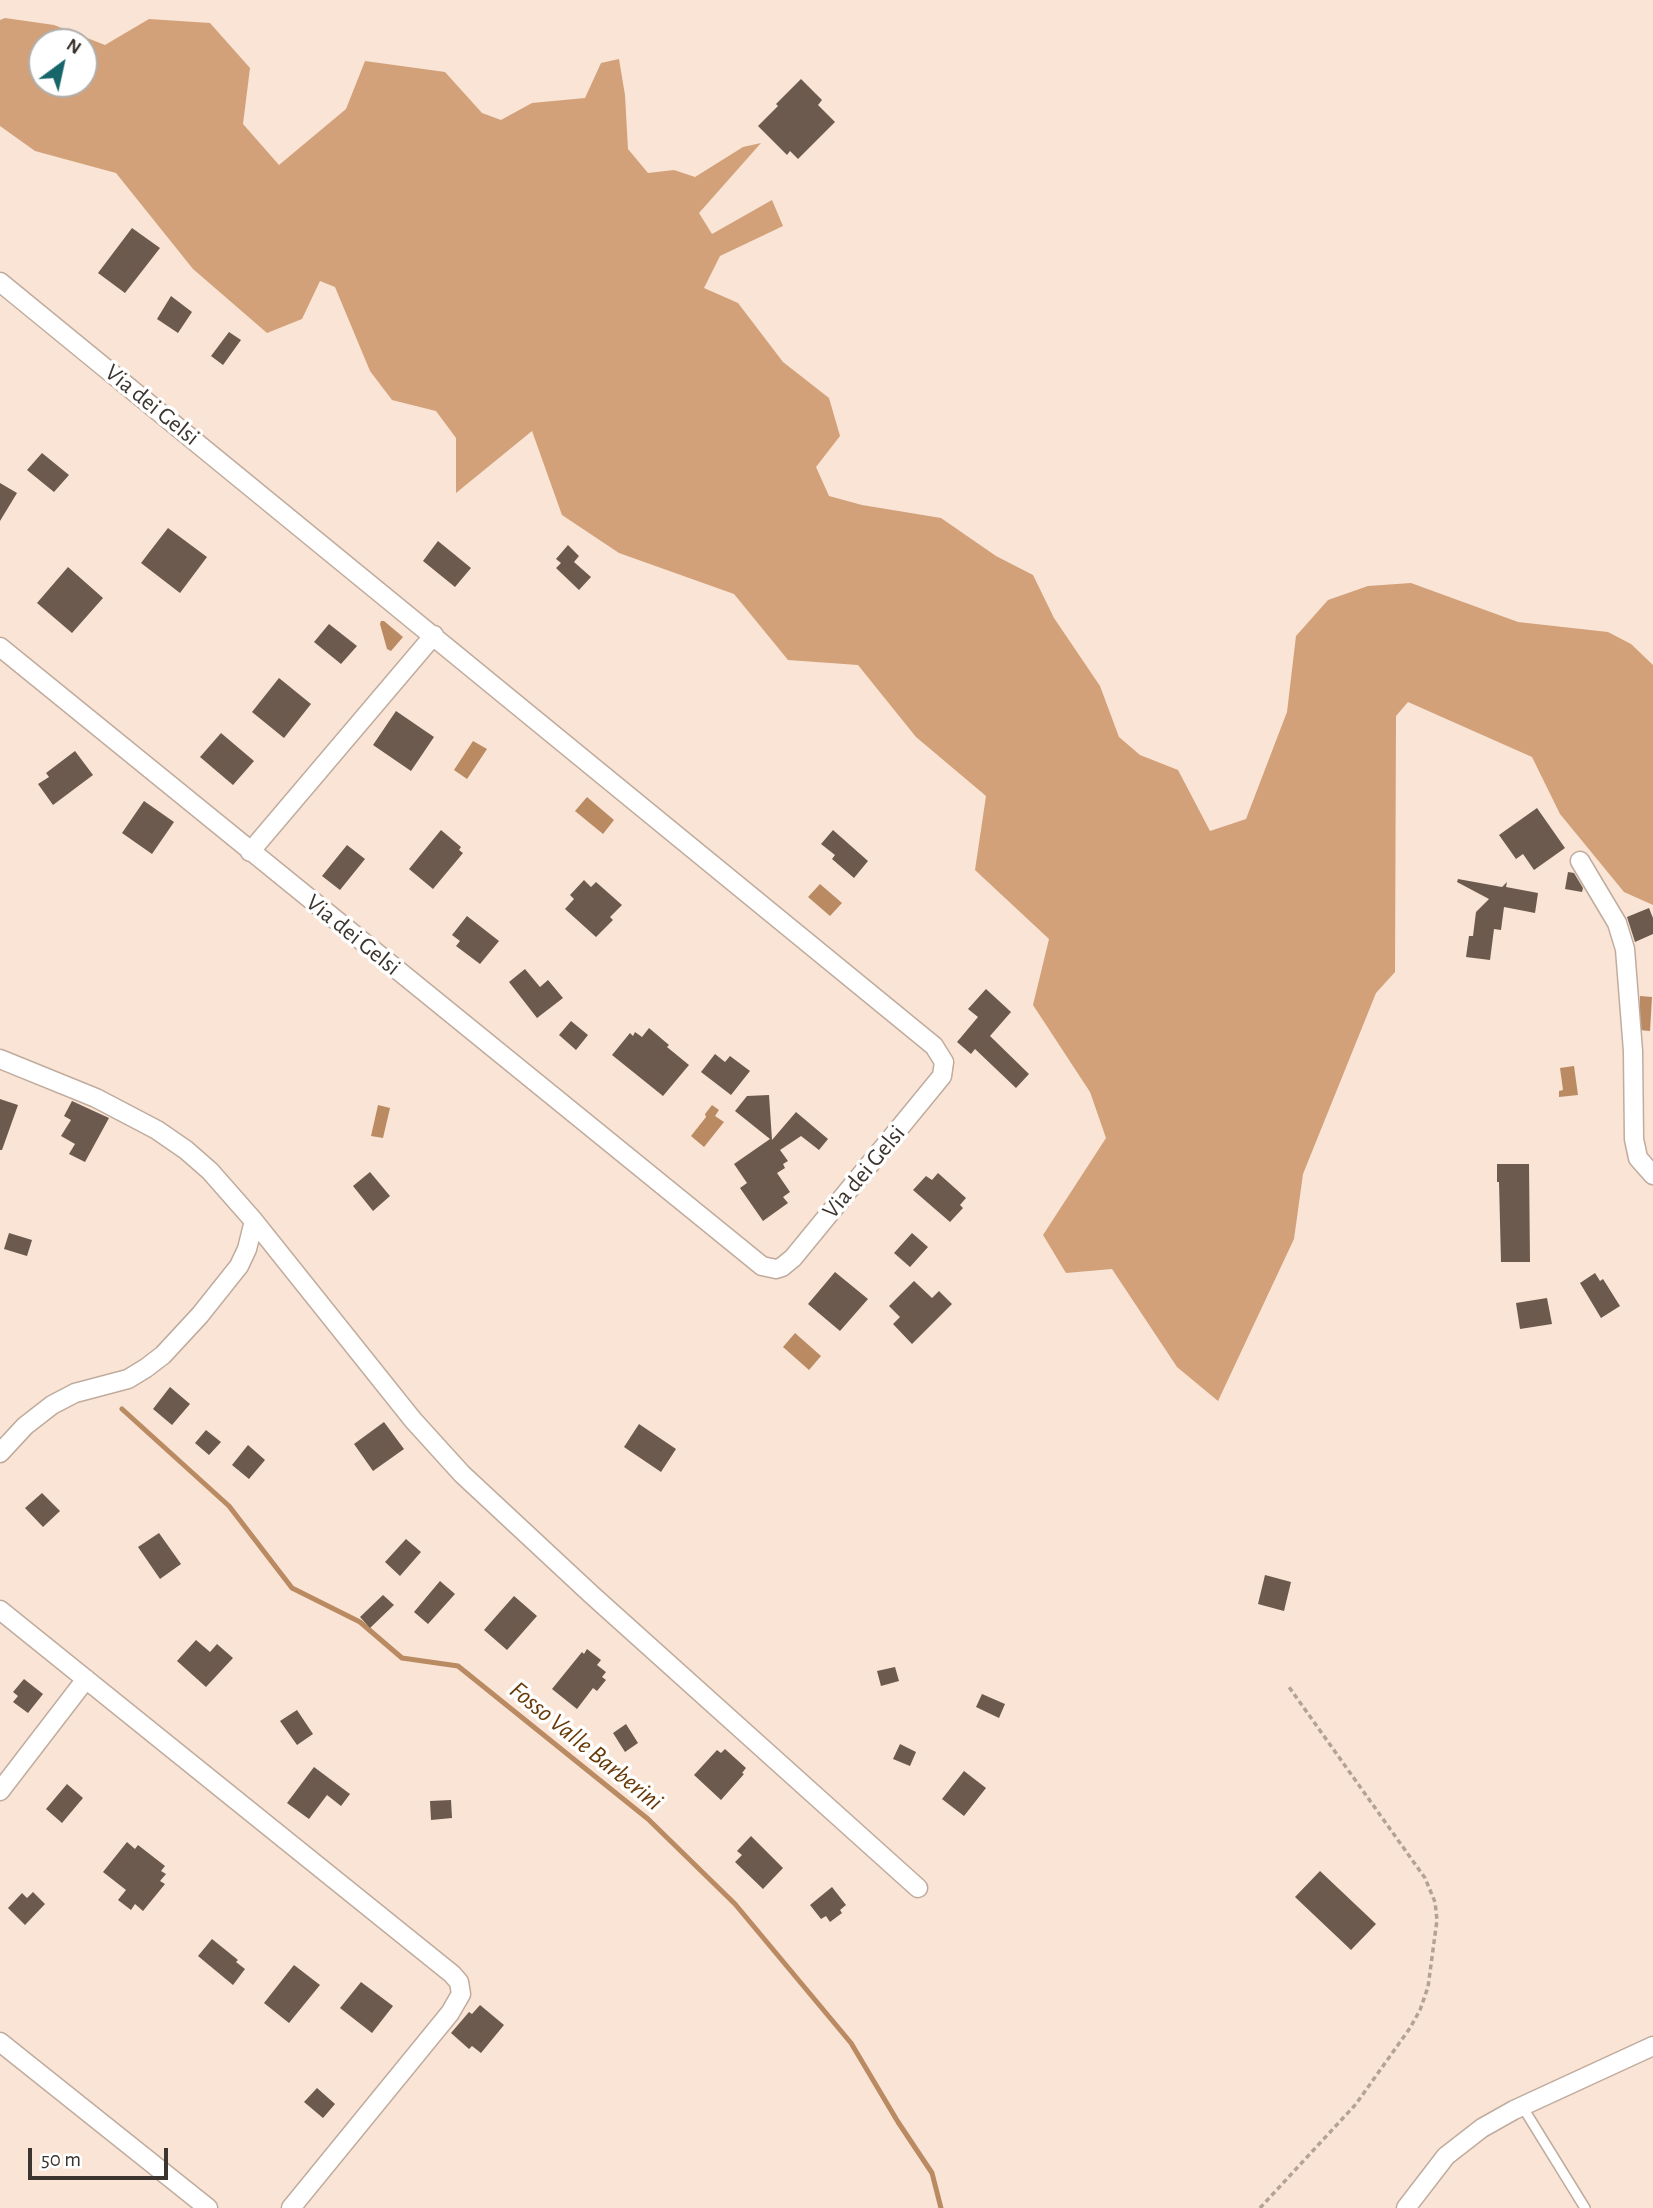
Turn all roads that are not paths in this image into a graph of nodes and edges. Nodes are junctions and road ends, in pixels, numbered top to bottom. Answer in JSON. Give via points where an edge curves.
{"nodes":[{"id":1,"x":0,"y":282,"type":"edge"},
{"id":2,"x":434,"y":635,"type":"junction"},
{"id":3,"x":0,"y":647,"type":"edge"},
{"id":4,"x":250,"y":852,"type":"junction"},
{"id":5,"x":1580,"y":861,"type":"dead end"},
{"id":6,"x":0,"y":1059,"type":"edge"},
{"id":7,"x":1653,"y":1175,"type":"edge"},
{"id":8,"x":254,"y":1221,"type":"junction"},
{"id":9,"x":0,"y":1453,"type":"edge"},
{"id":10,"x":0,"y":1610,"type":"edge"},
{"id":11,"x":86,"y":1679,"type":"junction"},
{"id":12,"x":0,"y":1791,"type":"edge"},
{"id":13,"x":918,"y":1888,"type":"dead end"},
{"id":14,"x":0,"y":2042,"type":"edge"},
{"id":15,"x":1653,"y":2046,"type":"edge"},
{"id":16,"x":1522,"y":2106,"type":"junction"},
{"id":17,"x":208,"y":2208,"type":"edge"},
{"id":18,"x":291,"y":2208,"type":"edge"},
{"id":19,"x":1406,"y":2208,"type":"edge"},
{"id":20,"x":1585,"y":2208,"type":"edge"}],
"edges":[{"from":1,"to":2,"type":"street","name":"Via dei Gelsi"},
{"from":2,"to":4,"type":"street"},
{"from":2,"to":4,"type":"street","name":"Via dei Gelsi","via":[[943,1056],[938,1082],[793,1258],[776,1269],[757,1262]]},
{"from":3,"to":4,"type":"street","name":"Via dei Gelsi"},
{"from":5,"to":7,"type":"street","via":[[1617,923],[1625,949],[1634,1139],[1638,1157]]},
{"from":6,"to":8,"type":"street","via":[[104,1102],[157,1130],[210,1171]]},
{"from":8,"to":9,"type":"street","via":[[239,1266],[163,1355],[128,1379],[75,1393],[52,1405]]},
{"from":8,"to":13,"type":"street","via":[[412,1420],[468,1479]]},
{"from":10,"to":11,"type":"street"},
{"from":11,"to":12,"type":"street"},
{"from":11,"to":18,"type":"street","via":[[459,1982],[461,1994],[450,2013]]},
{"from":14,"to":17,"type":"street"},
{"from":15,"to":16,"type":"street"},
{"from":16,"to":19,"type":"street","via":[[1452,2150]]},
{"from":16,"to":20,"type":"lane"}]}
